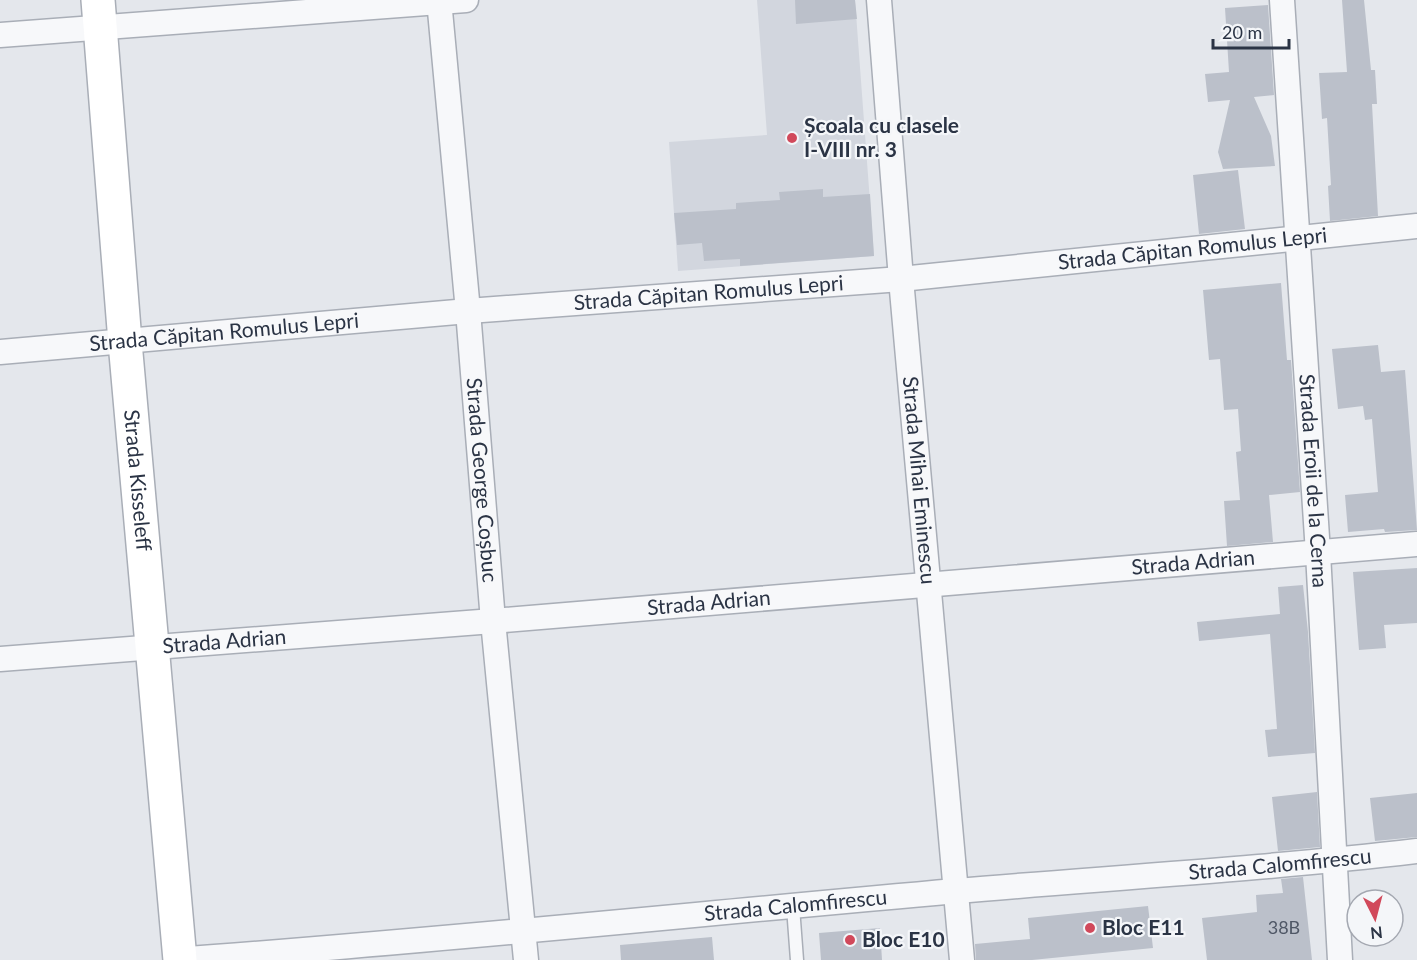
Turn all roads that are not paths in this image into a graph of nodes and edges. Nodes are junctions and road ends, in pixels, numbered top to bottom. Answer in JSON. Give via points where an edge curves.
{"nodes":[{"id":1,"x":466,"y":0,"type":"edge"},
{"id":2,"x":879,"y":0,"type":"edge"},
{"id":3,"x":1282,"y":0,"type":"edge"},
{"id":4,"x":439,"y":1,"type":"edge"},
{"id":5,"x":99,"y":14,"type":"edge"},
{"id":6,"x":0,"y":35,"type":"edge"},
{"id":7,"x":1417,"y":226,"type":"edge"},
{"id":8,"x":1296,"y":237,"type":"junction"},
{"id":9,"x":901,"y":279,"type":"junction"},
{"id":10,"x":468,"y":311,"type":"junction"},
{"id":11,"x":125,"y":342,"type":"junction"},
{"id":12,"x":0,"y":351,"type":"edge"},
{"id":13,"x":1417,"y":544,"type":"edge"},
{"id":14,"x":1318,"y":553,"type":"junction"},
{"id":15,"x":929,"y":584,"type":"junction"},
{"id":16,"x":493,"y":621,"type":"junction"},
{"id":17,"x":153,"y":647,"type":"junction"},
{"id":18,"x":0,"y":659,"type":"edge"},
{"id":19,"x":1417,"y":851,"type":"edge"},
{"id":20,"x":1334,"y":861,"type":"junction"},
{"id":21,"x":956,"y":891,"type":"junction"},
{"id":22,"x":793,"y":907,"type":"junction"},
{"id":23,"x":524,"y":933,"type":"junction"},
{"id":24,"x":369,"y":953,"type":"edge"},
{"id":25,"x":179,"y":960,"type":"edge"},
{"id":26,"x":526,"y":960,"type":"edge"},
{"id":27,"x":797,"y":960,"type":"edge"},
{"id":28,"x":962,"y":960,"type":"edge"},
{"id":29,"x":1340,"y":960,"type":"edge"}],
"edges":[{"from":1,"to":4,"type":"street"},
{"from":2,"to":9,"type":"street","name":"Strada Mihai Eminescu"},
{"from":3,"to":8,"type":"street","name":"Strada Eroii de la Cerna"},
{"from":4,"to":5,"type":"street"},
{"from":4,"to":10,"type":"street","name":"Strada George Coșbuc"},
{"from":5,"to":6,"type":"street"},
{"from":5,"to":11,"type":"street","name":"Strada Kisseleff"},
{"from":7,"to":8,"type":"street","name":"Strada Căpitan Romulus Lepri"},
{"from":8,"to":9,"type":"street","name":"Strada Căpitan Romulus Lepri"},
{"from":8,"to":14,"type":"street","name":"Strada Eroii de la Cerna"},
{"from":9,"to":10,"type":"street","name":"Strada Căpitan Romulus Lepri"},
{"from":9,"to":15,"type":"street","name":"Strada Mihai Eminescu"},
{"from":10,"to":11,"type":"street","name":"Strada Căpitan Romulus Lepri"},
{"from":10,"to":16,"type":"street","name":"Strada George Coșbuc"},
{"from":11,"to":12,"type":"street","name":"Strada Căpitan Romulus Lepri"},
{"from":11,"to":17,"type":"street","name":"Strada Kisseleff"},
{"from":13,"to":14,"type":"street","name":"Strada Adrian"},
{"from":14,"to":15,"type":"street","name":"Strada Adrian"},
{"from":14,"to":20,"type":"street","name":"Strada Eroii de la Cerna"},
{"from":15,"to":16,"type":"street","name":"Strada Adrian"},
{"from":15,"to":21,"type":"street","name":"Strada Mihai Eminescu"},
{"from":16,"to":17,"type":"street","name":"Strada Adrian"},
{"from":16,"to":23,"type":"street","name":"Strada George Coșbuc"},
{"from":17,"to":18,"type":"street","name":"Strada Adrian"},
{"from":17,"to":25,"type":"street","name":"Strada Kisseleff"},
{"from":19,"to":20,"type":"street","name":"Strada Calomfirescu"},
{"from":20,"to":21,"type":"street","name":"Strada Calomfirescu"},
{"from":20,"to":29,"type":"street","name":"Strada Eroii de la Cerna"},
{"from":21,"to":22,"type":"street","name":"Strada Calomfirescu"},
{"from":21,"to":28,"type":"street","name":"Strada Mihai Eminescu"},
{"from":22,"to":23,"type":"street","name":"Strada Calomfirescu"},
{"from":22,"to":27,"type":"lane"},
{"from":23,"to":24,"type":"street","name":"Strada Calomfirescu"},
{"from":23,"to":26,"type":"street","name":"Strada George Coșbuc"},
{"from":24,"to":25,"type":"street","name":"Strada Calomfirescu"}]}
